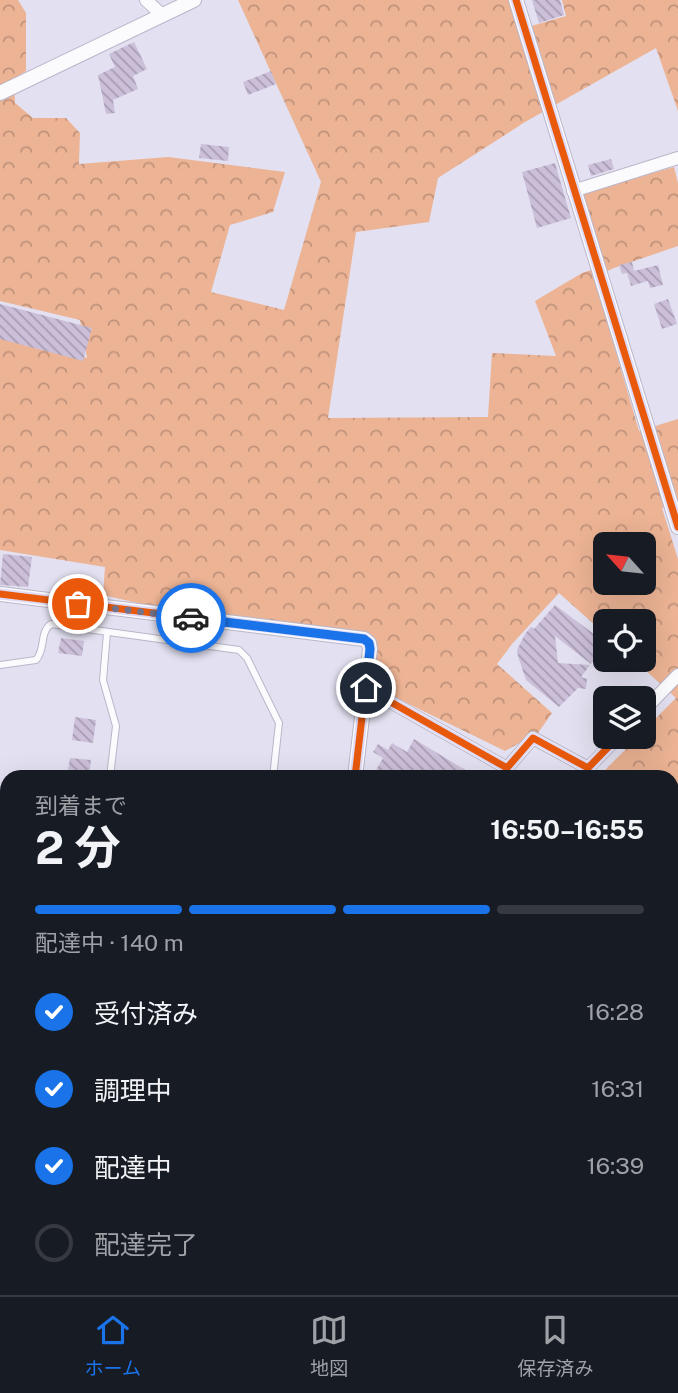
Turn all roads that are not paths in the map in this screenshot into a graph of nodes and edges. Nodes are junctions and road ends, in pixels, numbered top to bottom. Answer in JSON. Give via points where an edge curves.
{"nodes":[{"id":1,"x":145,"y":0,"type":"edge"},
{"id":2,"x":194,"y":0,"type":"edge"},
{"id":3,"x":516,"y":0,"type":"edge"},
{"id":4,"x":162,"y":15,"type":"junction"},
{"id":5,"x":0,"y":93,"type":"edge"},
{"id":6,"x":678,"y":158,"type":"edge"},
{"id":7,"x":573,"y":191,"type":"junction"},
{"id":8,"x":675,"y":509,"type":"edge"},
{"id":9,"x":678,"y":527,"type":"edge"},
{"id":10,"x":0,"y":594,"type":"edge"},
{"id":11,"x":107,"y":633,"type":"junction"},
{"id":12,"x":0,"y":665,"type":"edge"},
{"id":13,"x":678,"y":675,"type":"edge"},
{"id":14,"x":366,"y":688,"type":"junction"},
{"id":15,"x":656,"y":698,"type":"edge"},
{"id":16,"x":607,"y":749,"type":"edge"},
{"id":17,"x":111,"y":770,"type":"edge"},
{"id":18,"x":274,"y":770,"type":"edge"},
{"id":19,"x":356,"y":770,"type":"edge"},
{"id":20,"x":580,"y":770,"type":"edge"},
{"id":21,"x":587,"y":770,"type":"edge"}],
"edges":[{"from":1,"to":4,"type":"street"},
{"from":2,"to":4,"type":"street"},
{"from":3,"to":7,"type":"street"},
{"from":4,"to":5,"type":"street"},
{"from":6,"to":7,"type":"street"},
{"from":7,"to":8,"type":"street"},
{"from":8,"to":9,"type":"street"},
{"from":10,"to":14,"type":"street","via":[[364,639],[370,649]]},
{"from":11,"to":12,"type":"lane","via":[[51,624],[45,629],[42,652],[36,660]]},
{"from":11,"to":17,"type":"lane","via":[[103,680],[116,726]]},
{"from":11,"to":18,"type":"lane","via":[[243,654],[279,723]]},
{"from":13,"to":15,"type":"street"},
{"from":14,"to":19,"type":"street"},
{"from":14,"to":20,"type":"street","via":[[507,768],[533,738]]},
{"from":16,"to":21,"type":"street"}]}
